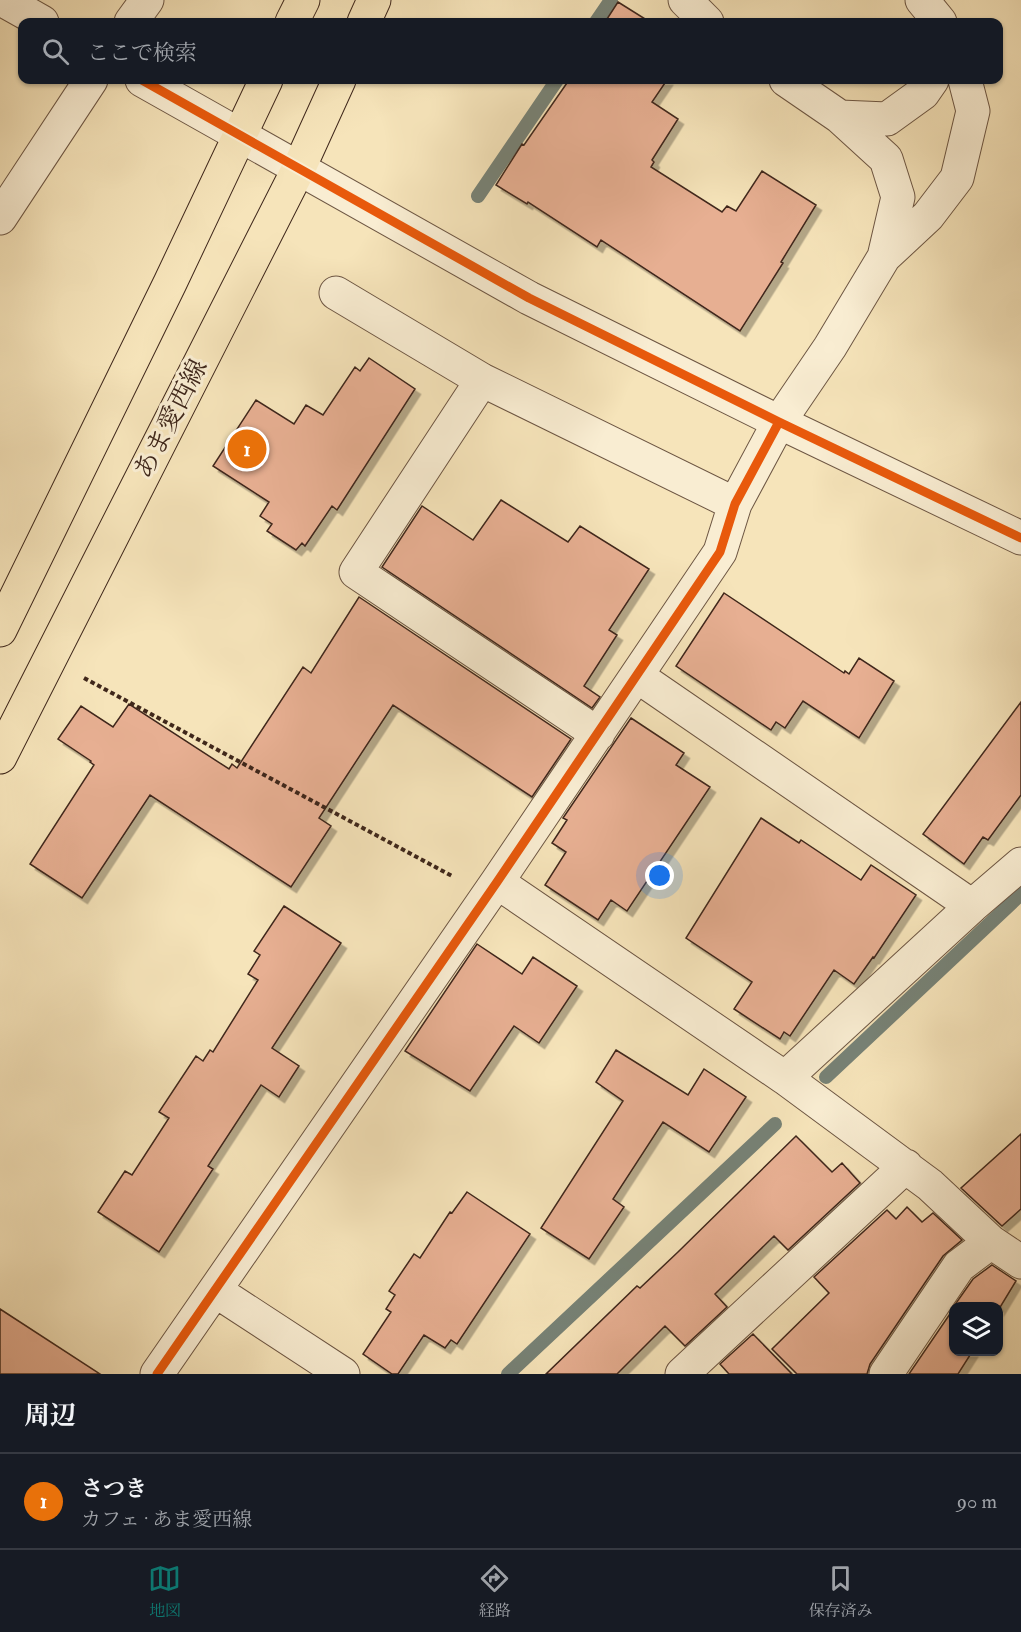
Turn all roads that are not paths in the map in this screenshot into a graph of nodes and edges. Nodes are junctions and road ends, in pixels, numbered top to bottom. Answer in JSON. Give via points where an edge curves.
{"nodes":[{"id":1,"x":3,"y":0,"type":"edge"},
{"id":2,"x":147,"y":0,"type":"edge"},
{"id":3,"x":303,"y":0,"type":"edge"},
{"id":4,"x":375,"y":0,"type":"edge"},
{"id":5,"x":685,"y":0,"type":"edge"},
{"id":6,"x":922,"y":0,"type":"edge"},
{"id":7,"x":35,"y":18,"type":"edge"},
{"id":8,"x":134,"y":18,"type":"edge"},
{"id":9,"x":294,"y":18,"type":"edge"},
{"id":10,"x":366,"y":18,"type":"edge"},
{"id":11,"x":703,"y":18,"type":"edge"},
{"id":12,"x":937,"y":18,"type":"edge"},
{"id":13,"x":88,"y":84,"type":"edge"},
{"id":14,"x":149,"y":84,"type":"edge"},
{"id":15,"x":264,"y":84,"type":"edge"},
{"id":16,"x":337,"y":84,"type":"edge"},
{"id":17,"x":792,"y":84,"type":"edge"},
{"id":18,"x":929,"y":84,"type":"edge"},
{"id":19,"x":966,"y":84,"type":"edge"},
{"id":20,"x":840,"y":117,"type":"junction"},
{"id":21,"x":240,"y":135,"type":"junction"},
{"id":22,"x":299,"y":168,"type":"junction"},
{"id":23,"x":0,"y":218,"type":"edge"},
{"id":24,"x":884,"y":257,"type":"junction"},
{"id":25,"x":336,"y":293,"type":"dead end"},
{"id":26,"x":482,"y":380,"type":"junction"},
{"id":27,"x":779,"y":422,"type":"junction"},
{"id":28,"x":735,"y":504,"type":"junction"},
{"id":29,"x":1021,"y":537,"type":"edge"},
{"id":30,"x":2,"y":621,"type":"edge"},
{"id":31,"x":637,"y":676,"type":"junction"},
{"id":32,"x":598,"y":734,"type":"junction"},
{"id":33,"x":0,"y":757,"type":"edge"},
{"id":34,"x":1021,"y":864,"type":"edge"},
{"id":35,"x":493,"y":889,"type":"junction"},
{"id":36,"x":972,"y":906,"type":"junction"},
{"id":37,"x":785,"y":1077,"type":"junction"},
{"id":38,"x":906,"y":1166,"type":"junction"},
{"id":39,"x":991,"y":1242,"type":"junction"},
{"id":40,"x":1021,"y":1262,"type":"edge"},
{"id":41,"x":216,"y":1291,"type":"junction"},
{"id":42,"x":157,"y":1374,"type":"edge"},
{"id":43,"x":343,"y":1374,"type":"edge"},
{"id":44,"x":682,"y":1374,"type":"edge"},
{"id":45,"x":886,"y":1374,"type":"edge"}],
"edges":[{"from":1,"to":7,"type":"street"},
{"from":2,"to":8,"type":"street"},
{"from":3,"to":9,"type":"main road"},
{"from":4,"to":10,"type":"main road"},
{"from":5,"to":11,"type":"street"},
{"from":6,"to":12,"type":"street"},
{"from":13,"to":23,"type":"street"},
{"from":14,"to":21,"type":"street"},
{"from":15,"to":21,"type":"main road"},
{"from":16,"to":22,"type":"main road","name":"あま愛西線"},
{"from":17,"to":20,"type":"street"},
{"from":18,"to":20,"type":"street","via":[[923,93],[886,119]]},
{"from":19,"to":24,"type":"street","via":[[973,111],[957,178],[928,216]]},
{"from":20,"to":24,"type":"street","via":[[886,159],[898,197]]},
{"from":21,"to":22,"type":"street"},
{"from":21,"to":30,"type":"main road"},
{"from":22,"to":27,"type":"street","via":[[529,298]]},
{"from":22,"to":33,"type":"main road","name":"あま愛西線"},
{"from":24,"to":27,"type":"street"},
{"from":25,"to":26,"type":"street"},
{"from":26,"to":28,"type":"street"},
{"from":26,"to":32,"type":"street","via":[[356,572]]},
{"from":27,"to":28,"type":"street"},
{"from":27,"to":29,"type":"street"},
{"from":28,"to":31,"type":"street","via":[[720,552]]},
{"from":31,"to":32,"type":"street"},
{"from":31,"to":36,"type":"street"},
{"from":32,"to":35,"type":"street"},
{"from":34,"to":36,"type":"street"},
{"from":35,"to":37,"type":"street"},
{"from":35,"to":41,"type":"street"},
{"from":36,"to":37,"type":"street"},
{"from":37,"to":38,"type":"street"},
{"from":38,"to":39,"type":"street"},
{"from":38,"to":44,"type":"street"},
{"from":39,"to":40,"type":"street"},
{"from":39,"to":45,"type":"street","via":[[959,1266]]},
{"from":41,"to":42,"type":"street"},
{"from":41,"to":43,"type":"street"}]}
